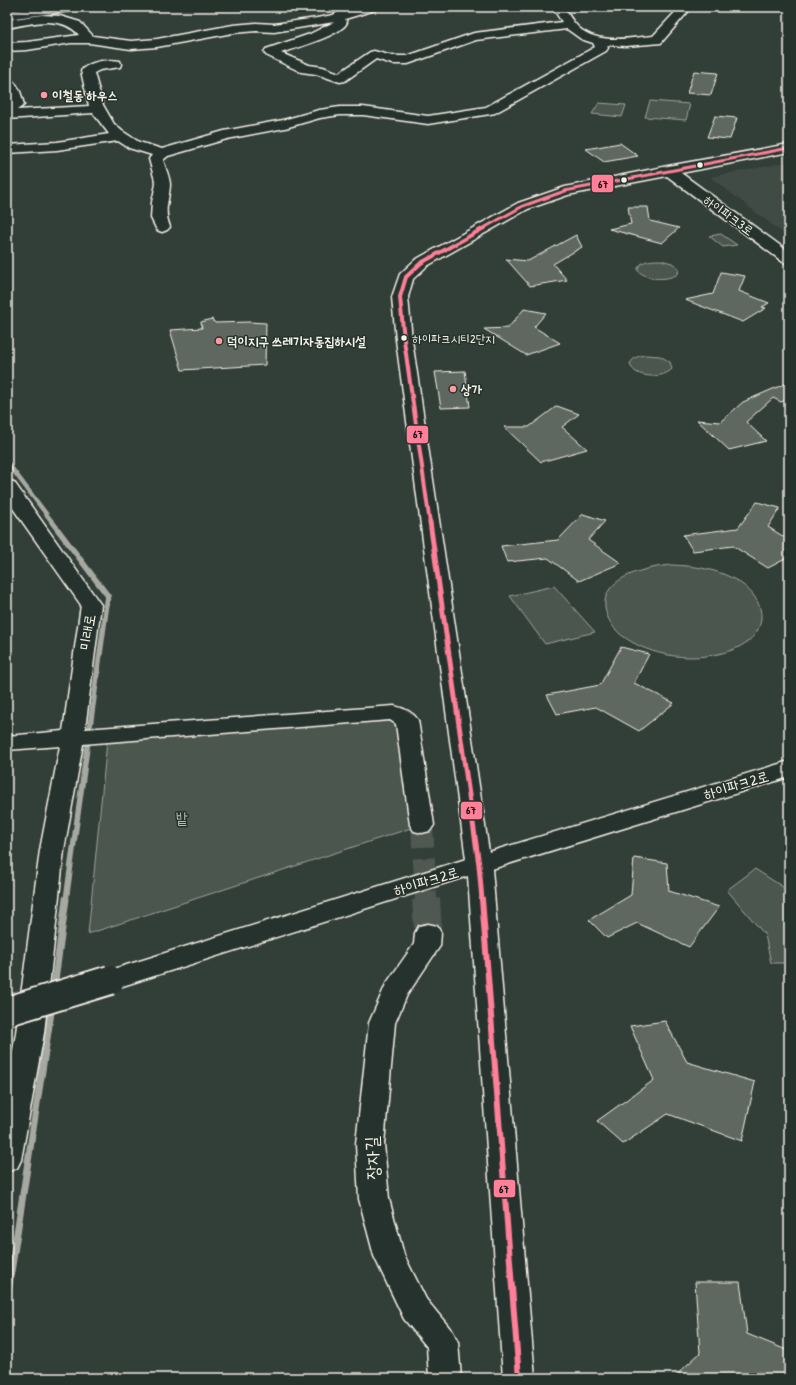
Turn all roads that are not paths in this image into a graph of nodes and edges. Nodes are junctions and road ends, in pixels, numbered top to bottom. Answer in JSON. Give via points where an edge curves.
{"nodes":[{"id":1,"x":29,"y":7,"type":"edge"},
{"id":2,"x":69,"y":7,"type":"edge"},
{"id":3,"x":372,"y":7,"type":"edge"},
{"id":4,"x":558,"y":7,"type":"edge"},
{"id":5,"x":686,"y":7,"type":"edge"},
{"id":6,"x":7,"y":10,"type":"edge"},
{"id":7,"x":7,"y":15,"type":"edge"},
{"id":8,"x":337,"y":18,"type":"junction"},
{"id":9,"x":7,"y":24,"type":"edge"},
{"id":10,"x":570,"y":25,"type":"junction"},
{"id":11,"x":89,"y":39,"type":"junction"},
{"id":12,"x":599,"y":42,"type":"junction"},
{"id":13,"x":7,"y":47,"type":"edge"},
{"id":14,"x":115,"y":64,"type":"dead end"},
{"id":15,"x":7,"y":83,"type":"edge"},
{"id":16,"x":98,"y":109,"type":"junction"},
{"id":17,"x":7,"y":110,"type":"edge"},
{"id":18,"x":7,"y":115,"type":"edge"},
{"id":19,"x":120,"y":137,"type":"junction"},
{"id":20,"x":789,"y":148,"type":"edge"},
{"id":21,"x":7,"y":149,"type":"edge"},
{"id":22,"x":163,"y":153,"type":"junction"},
{"id":23,"x":668,"y":170,"type":"junction"},
{"id":24,"x":162,"y":227,"type":"dead end"},
{"id":25,"x":789,"y":259,"type":"edge"},
{"id":26,"x":7,"y":486,"type":"edge"},
{"id":27,"x":76,"y":736,"type":"junction"},
{"id":28,"x":7,"y":743,"type":"edge"},
{"id":29,"x":789,"y":769,"type":"edge"},
{"id":30,"x":422,"y":826,"type":"tunnel mouth"},
{"id":31,"x":479,"y":865,"type":"junction"},
{"id":32,"x":428,"y":933,"type":"tunnel mouth"},
{"id":33,"x":8,"y":1011,"type":"edge"},
{"id":34,"x":7,"y":1160,"type":"edge"},
{"id":35,"x":445,"y":1378,"type":"edge"},
{"id":36,"x":519,"y":1378,"type":"edge"}],
"edges":[{"from":1,"to":6,"type":"main road"},
{"from":2,"to":7,"type":"main road"},
{"from":3,"to":8,"type":"main road"},
{"from":4,"to":10,"type":"main road"},
{"from":5,"to":12,"type":"main road","via":[[656,40]]},
{"from":8,"to":10,"type":"main road","via":[[341,22],[340,26],[310,40],[270,52],[306,69],[318,70],[340,78],[374,56],[408,60],[474,37]]},
{"from":8,"to":11,"type":"main road","via":[[274,28],[227,30],[158,43],[131,45]]},
{"from":9,"to":11,"type":"main road","via":[[30,20],[65,20],[76,25]]},
{"from":10,"to":12,"type":"main road","via":[[578,33]]},
{"from":11,"to":13,"type":"main road","via":[[58,40]]},
{"from":12,"to":22,"type":"main road","via":[[602,48],[490,110],[428,120],[363,111],[340,111],[238,132]]},
{"from":14,"to":16,"type":"main road","via":[[97,66],[87,71]]},
{"from":15,"to":17,"type":"main road","via":[[15,94],[17,105]]},
{"from":16,"to":18,"type":"main road"},
{"from":16,"to":19,"type":"main road","via":[[106,124]]},
{"from":19,"to":21,"type":"main road","via":[[57,146]]},
{"from":19,"to":22,"type":"main road","via":[[150,152]]},
{"from":20,"to":23,"type":"main road"},
{"from":22,"to":24,"type":"main road","via":[[156,159],[163,184],[159,202]]},
{"from":23,"to":25,"type":"main road","name":"하이파크3로"},
{"from":23,"to":31,"type":"main road","via":[[565,191],[534,202],[421,263],[406,277],[400,297]]},
{"from":26,"to":27,"type":"main road","name":"미래로","via":[[91,605],[82,665]]},
{"from":27,"to":28,"type":"main road"},
{"from":27,"to":30,"type":"main road","via":[[394,713],[406,720]]},
{"from":27,"to":34,"type":"main road","name":"미래로","via":[[52,850],[30,1033]]},
{"from":29,"to":31,"type":"main road","name":"하이파크2로"},
{"from":31,"to":33,"type":"main road","name":"하이파크2로","bridge":true},
{"from":31,"to":36,"type":"main road"},
{"from":32,"to":35,"type":"main road","name":"장자길","via":[[427,946],[395,991],[382,1023],[370,1144],[374,1199],[389,1256],[415,1309],[442,1342]]}]}
